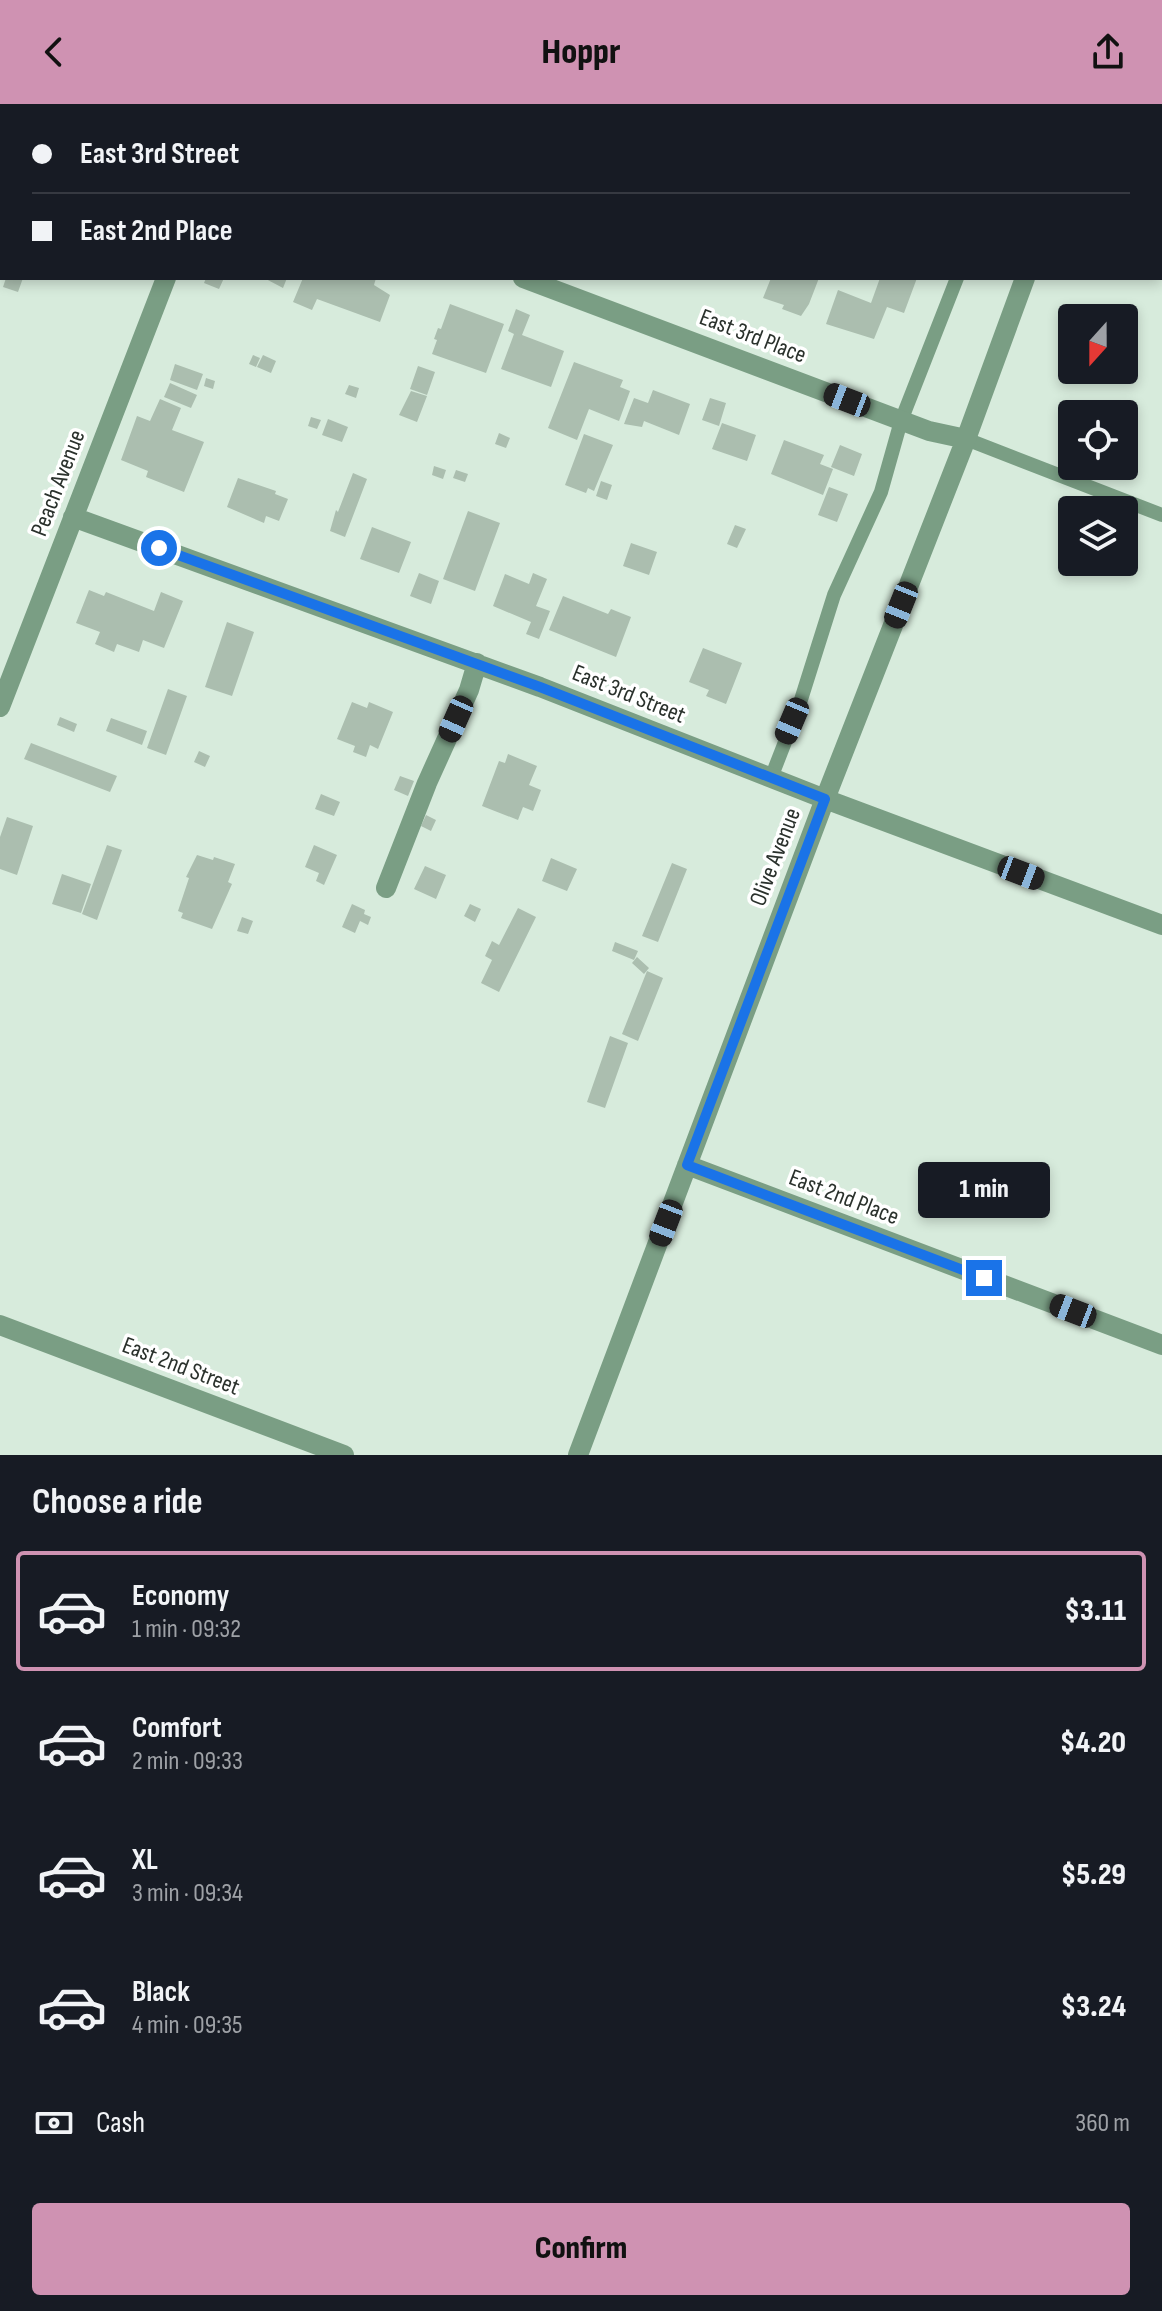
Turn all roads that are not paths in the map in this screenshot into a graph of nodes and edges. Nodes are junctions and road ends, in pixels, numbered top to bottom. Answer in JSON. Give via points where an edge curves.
{"nodes":[{"id":1,"x":165,"y":280,"type":"edge"},
{"id":2,"x":528,"y":280,"type":"edge"},
{"id":3,"x":956,"y":280,"type":"edge"},
{"id":4,"x":1024,"y":280,"type":"edge"},
{"id":5,"x":901,"y":421,"type":"junction"},
{"id":6,"x":966,"y":439,"type":"junction"},
{"id":7,"x":1162,"y":515,"type":"edge"},
{"id":8,"x":73,"y":517,"type":"junction"},
{"id":9,"x":477,"y":663,"type":"junction"},
{"id":10,"x":0,"y":707,"type":"edge"},
{"id":11,"x":771,"y":778,"type":"junction"},
{"id":12,"x":825,"y":799,"type":"junction"},
{"id":13,"x":386,"y":888,"type":"dead end"},
{"id":14,"x":1162,"y":925,"type":"edge"},
{"id":15,"x":687,"y":1165,"type":"junction"},
{"id":16,"x":0,"y":1325,"type":"edge"},
{"id":17,"x":1162,"y":1345,"type":"edge"},
{"id":18,"x":344,"y":1455,"type":"edge"},
{"id":19,"x":578,"y":1455,"type":"edge"}],
"edges":[{"from":1,"to":8,"type":"street","name":"Peach Avenue"},
{"from":2,"to":5,"type":"street","name":"East 3rd Place"},
{"from":3,"to":5,"type":"lane"},
{"from":4,"to":6,"type":"street","name":"Olive Avenue"},
{"from":5,"to":6,"type":"street","name":"East 3rd Place"},
{"from":5,"to":11,"type":"lane","via":[[881,492],[834,595]]},
{"from":6,"to":7,"type":"lane"},
{"from":6,"to":12,"type":"street","name":"Olive Avenue"},
{"from":8,"to":9,"type":"street","name":"East 3rd Street"},
{"from":8,"to":10,"type":"street","name":"Peach Avenue"},
{"from":9,"to":11,"type":"street","name":"East 3rd Street"},
{"from":9,"to":13,"type":"street"},
{"from":11,"to":12,"type":"street","name":"East 3rd Street"},
{"from":12,"to":14,"type":"street","name":"East 3rd Street"},
{"from":12,"to":15,"type":"street","name":"Olive Avenue"},
{"from":15,"to":17,"type":"street","name":"East 2nd Place"},
{"from":15,"to":19,"type":"street","name":"Olive Avenue"},
{"from":16,"to":18,"type":"street","name":"East 2nd Street"}]}
